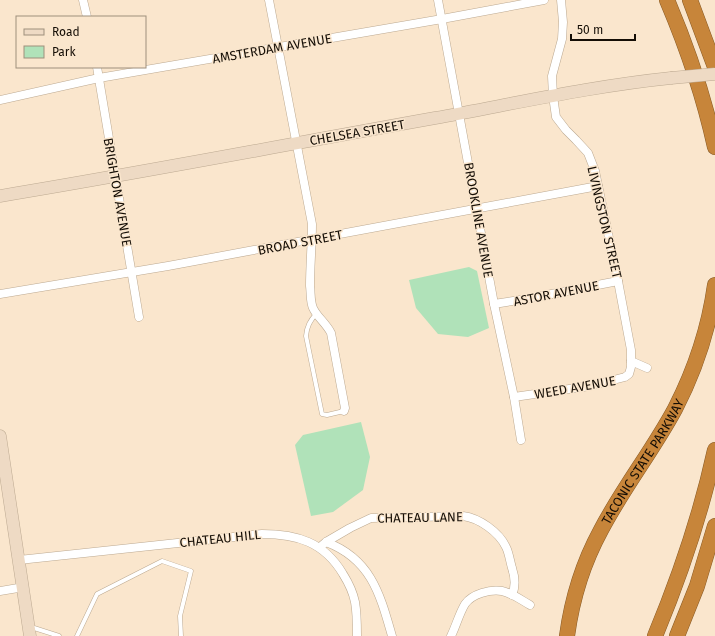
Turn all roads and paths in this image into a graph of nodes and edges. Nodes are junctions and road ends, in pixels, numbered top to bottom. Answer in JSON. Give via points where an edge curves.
{"nodes":[{"id":1,"x":84,"y":0,"type":"edge"},
{"id":2,"x":269,"y":0,"type":"edge"},
{"id":3,"x":438,"y":0,"type":"edge"},
{"id":4,"x":544,"y":0,"type":"edge"},
{"id":5,"x":562,"y":0,"type":"edge"},
{"id":6,"x":658,"y":0,"type":"edge"},
{"id":7,"x":667,"y":0,"type":"edge"},
{"id":8,"x":690,"y":0,"type":"edge"},
{"id":9,"x":87,"y":16,"type":"edge"},
{"id":10,"x":442,"y":19,"type":"junction"},
{"id":11,"x":278,"y":47,"type":"junction"},
{"id":12,"x":692,"y":65,"type":"junction"},
{"id":13,"x":715,"y":67,"type":"edge"},
{"id":14,"x":97,"y":68,"type":"edge"},
{"id":15,"x":715,"y":74,"type":"edge"},
{"id":16,"x":99,"y":78,"type":"junction"},
{"id":17,"x":553,"y":96,"type":"junction"},
{"id":18,"x":0,"y":100,"type":"edge"},
{"id":19,"x":459,"y":114,"type":"junction"},
{"id":20,"x":297,"y":143,"type":"junction"},
{"id":21,"x":715,"y":147,"type":"edge"},
{"id":22,"x":116,"y":177,"type":"junction"},
{"id":23,"x":598,"y":186,"type":"junction"},
{"id":24,"x":0,"y":196,"type":"edge"},
{"id":25,"x":477,"y":209,"type":"junction"},
{"id":26,"x":312,"y":239,"type":"junction"},
{"id":27,"x":132,"y":272,"type":"junction"},
{"id":28,"x":618,"y":281,"type":"junction"},
{"id":29,"x":715,"y":285,"type":"edge"},
{"id":30,"x":0,"y":294,"type":"edge"},
{"id":31,"x":494,"y":304,"type":"junction"},
{"id":32,"x":316,"y":314,"type":"junction"},
{"id":33,"x":139,"y":317,"type":"dead end"},
{"id":34,"x":631,"y":361,"type":"junction"},
{"id":35,"x":647,"y":368,"type":"dead end"},
{"id":36,"x":514,"y":397,"type":"junction"},
{"id":37,"x":344,"y":411,"type":"joint"},
{"id":38,"x":0,"y":436,"type":"edge"},
{"id":39,"x":521,"y":440,"type":"dead end"},
{"id":40,"x":715,"y":450,"type":"edge"},
{"id":41,"x":4,"y":492,"type":"edge"},
{"id":42,"x":715,"y":526,"type":"edge"},
{"id":43,"x":323,"y":544,"type":"junction"},
{"id":44,"x":19,"y":560,"type":"junction"},
{"id":45,"x":24,"y":587,"type":"junction"},
{"id":46,"x":0,"y":591,"type":"edge"},
{"id":47,"x":512,"y":595,"type":"junction"},
{"id":48,"x":530,"y":605,"type":"dead end"},
{"id":49,"x":30,"y":631,"type":"edge"},
{"id":50,"x":59,"y":636,"type":"edge"},
{"id":51,"x":77,"y":636,"type":"edge"},
{"id":52,"x":181,"y":636,"type":"edge"},
{"id":53,"x":357,"y":636,"type":"edge"},
{"id":54,"x":392,"y":636,"type":"edge"},
{"id":55,"x":451,"y":636,"type":"edge"},
{"id":56,"x":567,"y":636,"type":"edge"},
{"id":57,"x":654,"y":636,"type":"edge"},
{"id":58,"x":677,"y":636,"type":"edge"}],
"edges":[{"from":1,"to":9,"type":"street"},
{"from":2,"to":11,"type":"street"},
{"from":3,"to":10,"type":"street","name":"BROOKLINE AVENUE"},
{"from":4,"to":10,"type":"street","name":"AMSTERDAM AVENUE"},
{"from":5,"to":17,"type":"street","name":"LIVINGSTON STREET","via":[[562,39],[552,76]]},
{"from":6,"to":12,"type":"highway"},
{"from":7,"to":12,"type":"highway"},
{"from":8,"to":13,"type":"highway"},
{"from":10,"to":11,"type":"street","name":"AMSTERDAM AVENUE"},
{"from":10,"to":19,"type":"street","name":"BROOKLINE AVENUE"},
{"from":11,"to":16,"type":"street","name":"AMSTERDAM AVENUE"},
{"from":11,"to":20,"type":"street"},
{"from":12,"to":21,"type":"highway"},
{"from":14,"to":16,"type":"street","name":"BRIGHTON AVENUE"},
{"from":15,"to":17,"type":"street","name":"CHELSEA STREET","bridge":true,"via":[[643,81]]},
{"from":16,"to":18,"type":"street","name":"AMSTERDAM AVENUE"},
{"from":16,"to":22,"type":"street","name":"BRIGHTON AVENUE"},
{"from":17,"to":19,"type":"street","name":"CHELSEA STREET"},
{"from":17,"to":23,"type":"street","name":"LIVINGSTON STREET","via":[[556,117],[588,154]]},
{"from":19,"to":20,"type":"street","name":"CHELSEA STREET"},
{"from":19,"to":25,"type":"street","name":"BROOKLINE AVENUE"},
{"from":20,"to":22,"type":"street","name":"CHELSEA STREET"},
{"from":20,"to":26,"type":"street","via":[[312,224]]},
{"from":22,"to":24,"type":"street","name":"CHELSEA STREET"},
{"from":22,"to":27,"type":"street","name":"BRIGHTON AVENUE"},
{"from":23,"to":25,"type":"street","name":"BROAD STREET"},
{"from":23,"to":28,"type":"street","name":"LIVINGSTON STREET"},
{"from":25,"to":26,"type":"street","name":"BROAD STREET"},
{"from":25,"to":31,"type":"street","name":"BROOKLINE AVENUE"},
{"from":26,"to":27,"type":"street","name":"BROAD STREET"},
{"from":26,"to":32,"type":"street","via":[[311,297]]},
{"from":27,"to":30,"type":"street","name":"BROAD STREET"},
{"from":27,"to":33,"type":"street","name":"BRIGHTON AVENUE"},
{"from":28,"to":31,"type":"street","name":"ASTOR AVENUE"},
{"from":28,"to":34,"type":"street","name":"LIVINGSTON STREET"},
{"from":29,"to":56,"type":"highway","name":"TACONIC STATE PARKWAY","via":[[705,335],[689,379],[671,415],[594,544],[577,587]]},
{"from":31,"to":36,"type":"street","name":"BROOKLINE AVENUE"},
{"from":32,"to":37,"type":"street","via":[[331,333]]},
{"from":32,"to":37,"type":"lane","via":[[307,328],[306,336],[322,414]]},
{"from":34,"to":35,"type":"street"},
{"from":34,"to":36,"type":"street","name":"WEED AVENUE","via":[[629,374],[625,377],[590,386]]},
{"from":36,"to":39,"type":"street","name":"BROOKLINE AVENUE"},
{"from":38,"to":41,"type":"street"},
{"from":40,"to":57,"type":"highway","via":[[686,553]]},
{"from":41,"to":44,"type":"street"},
{"from":42,"to":58,"type":"highway","via":[[697,586]]},
{"from":43,"to":44,"type":"street","name":"CHATEAU HILL","via":[[281,534],[262,534]]},
{"from":43,"to":47,"type":"street","name":"CHATEAU LANE","via":[[371,518],[470,516],[494,532],[507,548],[514,578],[515,588]]},
{"from":43,"to":53,"type":"street","name":"CHATEAU HILL","via":[[348,583],[355,601]]},
{"from":43,"to":54,"type":"street","via":[[338,546],[364,568],[382,600]]},
{"from":44,"to":45,"type":"street"},
{"from":45,"to":46,"type":"street"},
{"from":45,"to":49,"type":"street"},
{"from":47,"to":48,"type":"street"},
{"from":47,"to":55,"type":"street","via":[[501,591],[475,596],[466,604]]},
{"from":49,"to":50,"type":"lane"},
{"from":51,"to":52,"type":"lane","via":[[96,594],[162,562],[191,571],[180,616]]}]}
